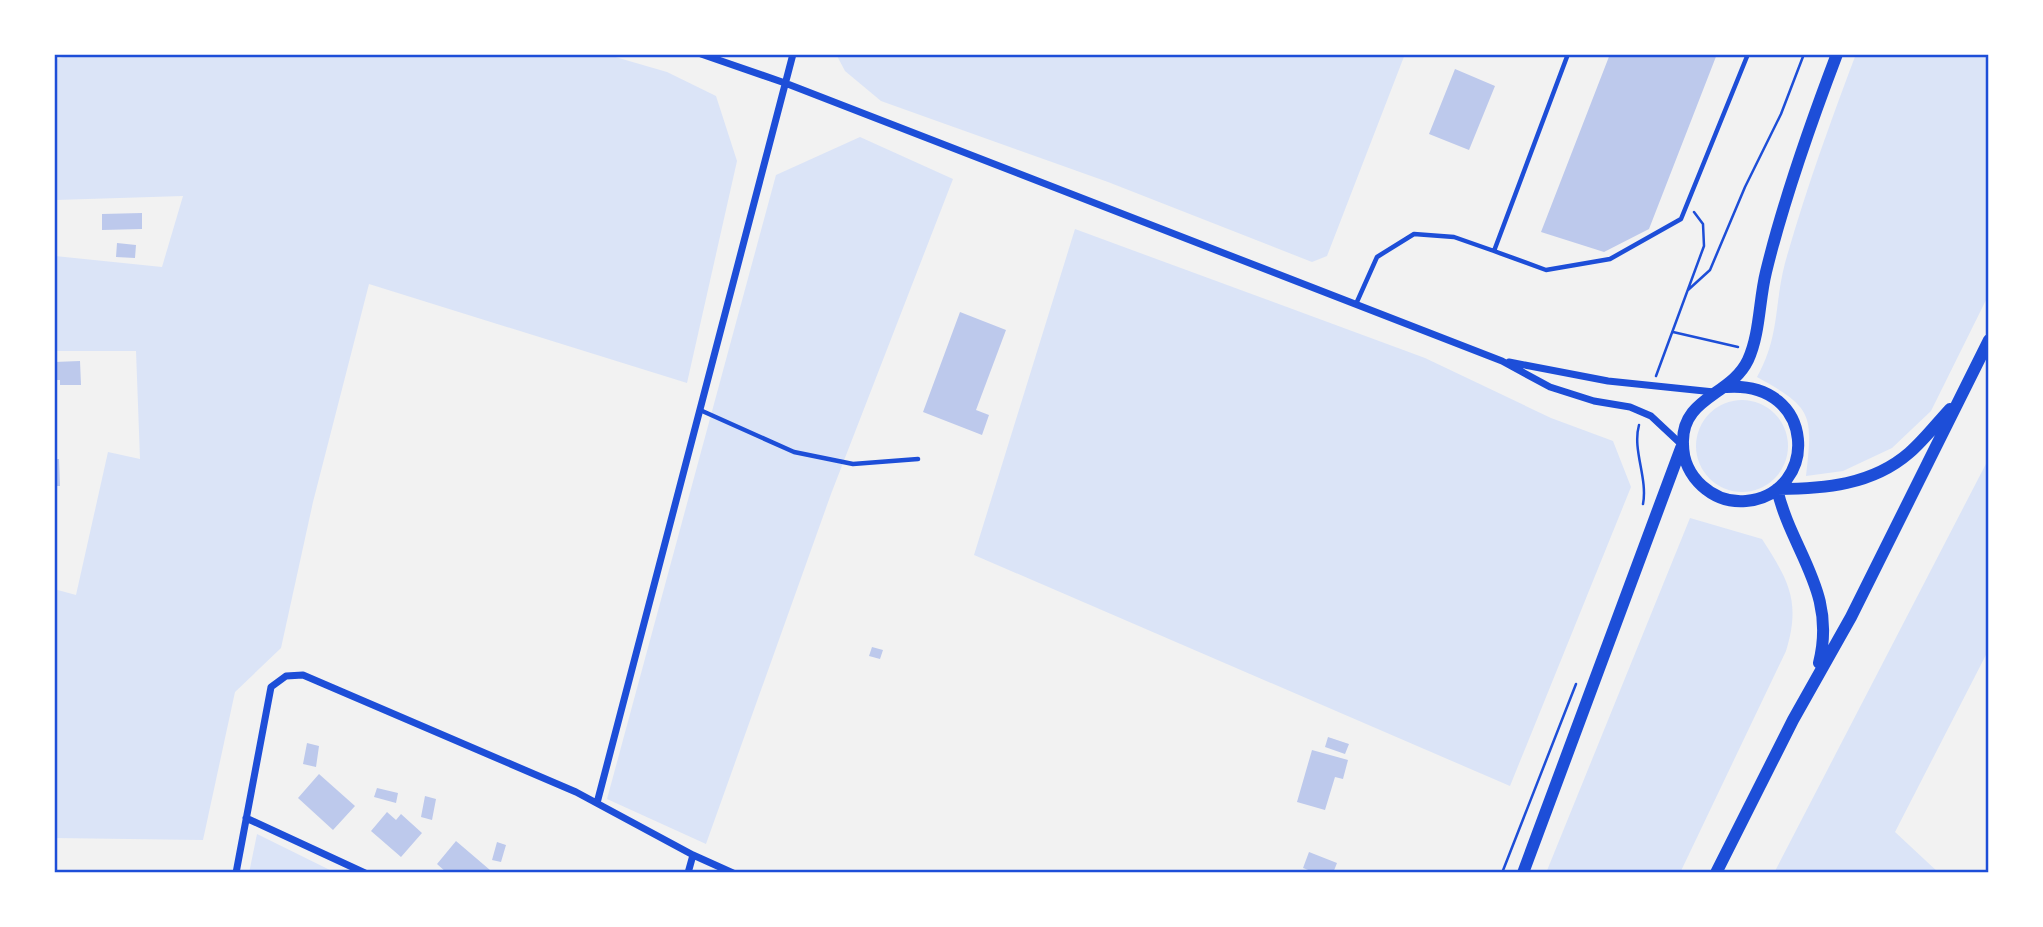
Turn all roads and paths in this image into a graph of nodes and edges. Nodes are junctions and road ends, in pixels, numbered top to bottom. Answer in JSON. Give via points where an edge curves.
{"nodes":[{"id":1,"x":701,"y":54,"type":"edge"},
{"id":2,"x":793,"y":54,"type":"edge"},
{"id":3,"x":1568,"y":54,"type":"edge"},
{"id":4,"x":1748,"y":54,"type":"edge"},
{"id":5,"x":1804,"y":54,"type":"edge"},
{"id":6,"x":1837,"y":54,"type":"edge"},
{"id":7,"x":785,"y":83,"type":"junction"},
{"id":8,"x":1688,"y":203,"type":"junction"},
{"id":9,"x":1494,"y":251,"type":"junction"},
{"id":10,"x":1685,"y":292,"type":"junction"},
{"id":11,"x":1356,"y":305,"type":"junction"},
{"id":12,"x":1672,"y":332,"type":"junction"},
{"id":13,"x":1989,"y":340,"type":"edge"},
{"id":14,"x":1751,"y":351,"type":"junction"},
{"id":15,"x":1502,"y":361,"type":"junction"},
{"id":16,"x":1653,"y":385,"type":"junction"},
{"id":17,"x":1720,"y":389,"type":"junction"},
{"id":18,"x":1959,"y":399,"type":"junction"},
{"id":19,"x":699,"y":410,"type":"junction"},
{"id":20,"x":1642,"y":412,"type":"junction"},
{"id":21,"x":1682,"y":445,"type":"junction"},
{"id":22,"x":918,"y":459,"type":"dead end"},
{"id":23,"x":1777,"y":489,"type":"junction"},
{"id":24,"x":1643,"y":508,"type":"dead end"},
{"id":25,"x":1581,"y":672,"type":"dead end"},
{"id":26,"x":1814,"y":683,"type":"junction"},
{"id":27,"x":597,"y":803,"type":"junction"},
{"id":28,"x":246,"y":818,"type":"junction"},
{"id":29,"x":693,"y":855,"type":"junction"},
{"id":30,"x":236,"y":873,"type":"edge"},
{"id":31,"x":365,"y":873,"type":"edge"},
{"id":32,"x":688,"y":873,"type":"edge"},
{"id":33,"x":733,"y":873,"type":"edge"},
{"id":34,"x":1502,"y":873,"type":"edge"},
{"id":35,"x":1523,"y":873,"type":"edge"},
{"id":36,"x":1716,"y":873,"type":"edge"}],
"edges":[{"from":1,"to":7,"type":"street"},
{"from":2,"to":7,"type":"street"},
{"from":3,"to":9,"type":"lane"},
{"from":4,"to":8,"type":"lane"},
{"from":5,"to":10,"type":"path","via":[[1710,270]]},
{"from":6,"to":14,"type":"main road","via":[[1783,210]]},
{"from":7,"to":11,"type":"street"},
{"from":7,"to":19,"type":"street"},
{"from":8,"to":9,"type":"lane","via":[[1681,219],[1610,259],[1546,270]]},
{"from":8,"to":10,"type":"path","via":[[1703,223],[1704,246]]},
{"from":9,"to":11,"type":"lane","via":[[1454,237],[1414,234],[1377,257]]},
{"from":10,"to":12,"type":"path"},
{"from":11,"to":15,"type":"street"},
{"from":12,"to":14,"type":"path"},
{"from":12,"to":16,"type":"path"},
{"from":13,"to":18,"type":"main road"},
{"from":14,"to":17,"type":"main road","via":[[1743,368]]},
{"from":15,"to":16,"type":"street"},
{"from":15,"to":20,"type":"street","via":[[1550,387]]},
{"from":16,"to":17,"type":"street"},
{"from":17,"to":21,"type":"main road","via":[[1695,408]]},
{"from":17,"to":23,"type":"main road","via":[[1746,385],[1768,392],[1793,418],[1799,440],[1796,459]]},
{"from":18,"to":23,"type":"main road","via":[[1909,453],[1873,475],[1823,489]]},
{"from":18,"to":26,"type":"main road"},
{"from":19,"to":22,"type":"lane","via":[[794,452],[853,464]]},
{"from":19,"to":27,"type":"street"},
{"from":20,"to":21,"type":"street"},
{"from":20,"to":24,"type":"path","via":[[1636,434],[1646,489]]},
{"from":21,"to":23,"type":"main road","via":[[1690,472],[1716,496],[1742,502]]},
{"from":21,"to":35,"type":"main road"},
{"from":23,"to":26,"type":"main road","via":[[1824,610],[1824,645]]},
{"from":25,"to":34,"type":"path"},
{"from":26,"to":36,"type":"main road"},
{"from":27,"to":28,"type":"street","via":[[303,675],[286,676],[271,687]]},
{"from":27,"to":29,"type":"street"},
{"from":28,"to":30,"type":"street"},
{"from":28,"to":31,"type":"street"},
{"from":29,"to":32,"type":"street"},
{"from":29,"to":33,"type":"street"}]}
